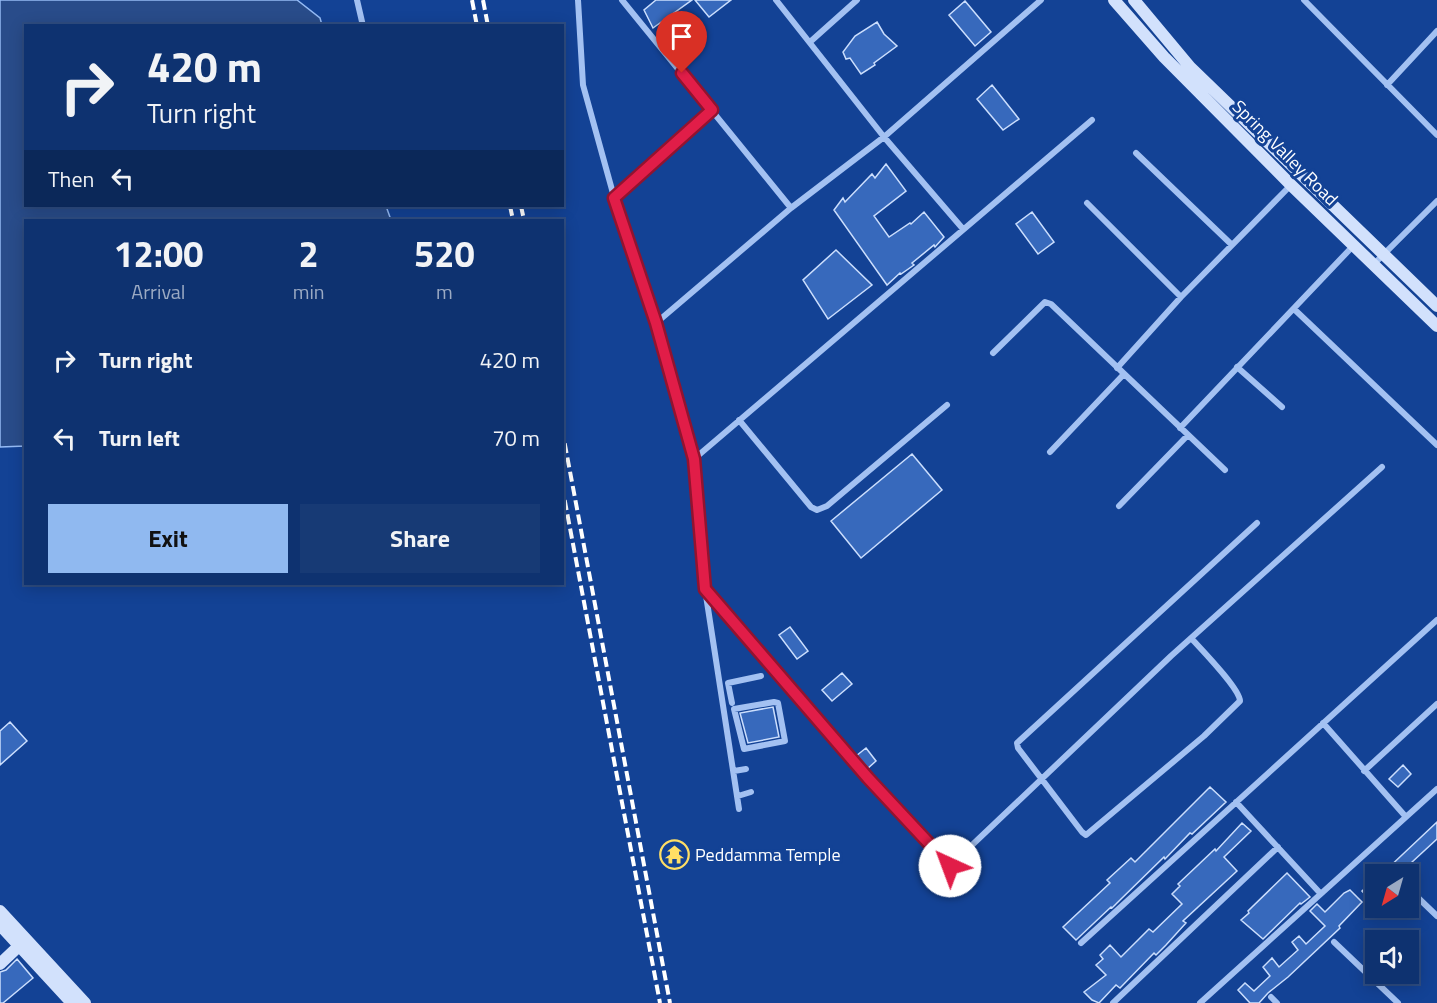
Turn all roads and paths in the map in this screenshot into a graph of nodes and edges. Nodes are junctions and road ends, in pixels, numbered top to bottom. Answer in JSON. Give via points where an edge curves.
{"nodes":[{"id":1,"x":357,"y":0,"type":"edge"},
{"id":2,"x":578,"y":0,"type":"edge"},
{"id":3,"x":622,"y":0,"type":"edge"},
{"id":4,"x":776,"y":0,"type":"edge"},
{"id":5,"x":857,"y":0,"type":"edge"},
{"id":6,"x":1041,"y":0,"type":"edge"},
{"id":7,"x":1114,"y":0,"type":"edge"},
{"id":8,"x":1134,"y":0,"type":"edge"},
{"id":9,"x":1304,"y":0,"type":"edge"},
{"id":10,"x":363,"y":24,"type":"edge"},
{"id":11,"x":1437,"y":31,"type":"edge"},
{"id":12,"x":810,"y":42,"type":"junction"},
{"id":13,"x":1387,"y":85,"type":"junction"},
{"id":14,"x":712,"y":110,"type":"junction"},
{"id":15,"x":1092,"y":120,"type":"dead end"},
{"id":16,"x":1437,"y":135,"type":"edge"},
{"id":17,"x":884,"y":137,"type":"junction"},
{"id":18,"x":1136,"y":153,"type":"dead end"},
{"id":19,"x":1291,"y":185,"type":"junction"},
{"id":20,"x":614,"y":198,"type":"junction"},
{"id":21,"x":1437,"y":201,"type":"edge"},
{"id":22,"x":1087,"y":203,"type":"dead end"},
{"id":23,"x":791,"y":208,"type":"junction"},
{"id":24,"x":963,"y":229,"type":"junction"},
{"id":25,"x":1232,"y":245,"type":"junction"},
{"id":26,"x":1354,"y":245,"type":"junction"},
{"id":27,"x":1378,"y":260,"type":"junction"},
{"id":28,"x":1181,"y":297,"type":"junction"},
{"id":29,"x":1437,"y":306,"type":"edge"},
{"id":30,"x":1294,"y":309,"type":"junction"},
{"id":31,"x":656,"y":323,"type":"junction"},
{"id":32,"x":1437,"y":326,"type":"edge"},
{"id":33,"x":993,"y":353,"type":"dead end"},
{"id":34,"x":1238,"y":367,"type":"junction"},
{"id":35,"x":1117,"y":368,"type":"junction"},
{"id":36,"x":1124,"y":374,"type":"junction"},
{"id":37,"x":947,"y":405,"type":"dead end"},
{"id":38,"x":1282,"y":407,"type":"dead end"},
{"id":39,"x":739,"y":420,"type":"junction"},
{"id":40,"x":1180,"y":428,"type":"junction"},
{"id":41,"x":1188,"y":435,"type":"junction"},
{"id":42,"x":1437,"y":445,"type":"edge"},
{"id":43,"x":1050,"y":452,"type":"dead end"},
{"id":44,"x":694,"y":459,"type":"junction"},
{"id":45,"x":1382,"y":467,"type":"dead end"},
{"id":46,"x":1225,"y":471,"type":"dead end"},
{"id":47,"x":1119,"y":506,"type":"dead end"},
{"id":48,"x":1257,"y":523,"type":"dead end"},
{"id":49,"x":705,"y":589,"type":"junction"},
{"id":50,"x":1437,"y":620,"type":"edge"},
{"id":51,"x":1191,"y":638,"type":"junction"},
{"id":52,"x":761,"y":676,"type":"dead end"},
{"id":53,"x":728,"y":683,"type":"junction"},
{"id":54,"x":720,"y":685,"type":"junction"},
{"id":55,"x":1437,"y":704,"type":"edge"},
{"id":56,"x":733,"y":706,"type":"junction"},
{"id":57,"x":724,"y":711,"type":"junction"},
{"id":58,"x":1323,"y":723,"type":"junction"},
{"id":59,"x":741,"y":736,"type":"junction"},
{"id":60,"x":728,"y":738,"type":"junction"},
{"id":61,"x":746,"y":769,"type":"dead end"},
{"id":62,"x":734,"y":771,"type":"junction"},
{"id":63,"x":1364,"y":771,"type":"junction"},
{"id":64,"x":1042,"y":780,"type":"junction"},
{"id":65,"x":1437,"y":789,"type":"edge"},
{"id":66,"x":751,"y":792,"type":"dead end"},
{"id":67,"x":738,"y":796,"type":"junction"},
{"id":68,"x":1236,"y":802,"type":"junction"},
{"id":69,"x":740,"y":809,"type":"dead end"},
{"id":70,"x":1406,"y":817,"type":"junction"},
{"id":71,"x":1278,"y":848,"type":"junction"},
{"id":72,"x":1320,"y":893,"type":"junction"},
{"id":73,"x":1419,"y":899,"type":"edge"},
{"id":74,"x":0,"y":912,"type":"edge"},
{"id":75,"x":1437,"y":916,"type":"edge"},
{"id":76,"x":0,"y":925,"type":"edge"},
{"id":77,"x":1334,"y":942,"type":"dead end"},
{"id":78,"x":1081,"y":943,"type":"dead end"},
{"id":79,"x":20,"y":945,"type":"junction"},
{"id":80,"x":0,"y":964,"type":"edge"},
{"id":81,"x":1271,"y":997,"type":"dead end"},
{"id":82,"x":72,"y":1003,"type":"edge"},
{"id":83,"x":85,"y":1003,"type":"edge"},
{"id":84,"x":1113,"y":1003,"type":"edge"},
{"id":85,"x":1200,"y":1003,"type":"edge"},
{"id":86,"x":1278,"y":1003,"type":"edge"},
{"id":87,"x":1398,"y":1003,"type":"edge"}],
"edges":[{"from":1,"to":10,"type":"street"},
{"from":2,"to":20,"type":"street","via":[[583,85]]},
{"from":3,"to":14,"type":"street"},
{"from":4,"to":12,"type":"street"},
{"from":5,"to":12,"type":"street"},
{"from":6,"to":17,"type":"street"},
{"from":7,"to":19,"type":"street","name":"Spring Valley Road","via":[[1164,57]]},
{"from":8,"to":27,"type":"street","name":"Spring Valley Road","via":[[1190,67]]},
{"from":9,"to":13,"type":"street"},
{"from":11,"to":13,"type":"street"},
{"from":12,"to":17,"type":"street"},
{"from":13,"to":16,"type":"street"},
{"from":14,"to":20,"type":"street"},
{"from":14,"to":23,"type":"street"},
{"from":15,"to":24,"type":"street"},
{"from":17,"to":23,"type":"street"},
{"from":17,"to":24,"type":"street"},
{"from":18,"to":25,"type":"street"},
{"from":19,"to":25,"type":"street"},
{"from":19,"to":26,"type":"street","name":"Spring Valley Road"},
{"from":20,"to":31,"type":"street"},
{"from":21,"to":27,"type":"street"},
{"from":22,"to":28,"type":"street"},
{"from":23,"to":31,"type":"street"},
{"from":24,"to":39,"type":"street"},
{"from":25,"to":28,"type":"street"},
{"from":26,"to":27,"type":"street","name":"Spring Valley Road"},
{"from":26,"to":30,"type":"street"},
{"from":27,"to":29,"type":"street","name":"Spring Valley Road"},
{"from":27,"to":32,"type":"street","name":"Spring Valley Road"},
{"from":28,"to":35,"type":"street"},
{"from":30,"to":34,"type":"street"},
{"from":30,"to":42,"type":"street"},
{"from":31,"to":44,"type":"street"},
{"from":33,"to":35,"type":"street","via":[[1045,302]]},
{"from":34,"to":38,"type":"street"},
{"from":34,"to":40,"type":"street"},
{"from":35,"to":36,"type":"street"},
{"from":36,"to":40,"type":"street"},
{"from":36,"to":43,"type":"street"},
{"from":37,"to":39,"type":"street","via":[[827,506],[817,510]]},
{"from":39,"to":44,"type":"street"},
{"from":40,"to":41,"type":"street"},
{"from":41,"to":46,"type":"street"},
{"from":41,"to":47,"type":"street"},
{"from":44,"to":49,"type":"street"},
{"from":45,"to":51,"type":"street"},
{"from":48,"to":64,"type":"street","via":[[1021,738],[1018,748]]},
{"from":49,"to":54,"type":"street"},
{"from":49,"to":64,"type":"street","via":[[868,778],[950,866]]},
{"from":50,"to":58,"type":"street"},
{"from":51,"to":64,"type":"street"},
{"from":51,"to":64,"type":"street","via":[[1240,696],[1237,706],[1086,835]]},
{"from":52,"to":53,"type":"street"},
{"from":53,"to":54,"type":"street"},
{"from":53,"to":56,"type":"street"},
{"from":54,"to":57,"type":"street"},
{"from":55,"to":63,"type":"street"},
{"from":56,"to":57,"type":"street"},
{"from":56,"to":59,"type":"street"},
{"from":56,"to":59,"type":"street","via":[[777,702],[786,739],[746,749]]},
{"from":57,"to":60,"type":"street"},
{"from":58,"to":63,"type":"street"},
{"from":58,"to":68,"type":"street"},
{"from":59,"to":60,"type":"street"},
{"from":60,"to":62,"type":"street"},
{"from":61,"to":62,"type":"street"},
{"from":62,"to":67,"type":"street"},
{"from":63,"to":70,"type":"street"},
{"from":65,"to":70,"type":"street"},
{"from":66,"to":67,"type":"street"},
{"from":67,"to":69,"type":"street"},
{"from":68,"to":71,"type":"street"},
{"from":68,"to":78,"type":"street"},
{"from":70,"to":72,"type":"street"},
{"from":71,"to":72,"type":"street"},
{"from":71,"to":84,"type":"street"},
{"from":72,"to":85,"type":"street"},
{"from":73,"to":75,"type":"street"},
{"from":74,"to":83,"type":"street"},
{"from":76,"to":79,"type":"street"},
{"from":77,"to":87,"type":"street"},
{"from":79,"to":80,"type":"street"},
{"from":79,"to":82,"type":"street"},
{"from":81,"to":86,"type":"street"}]}
